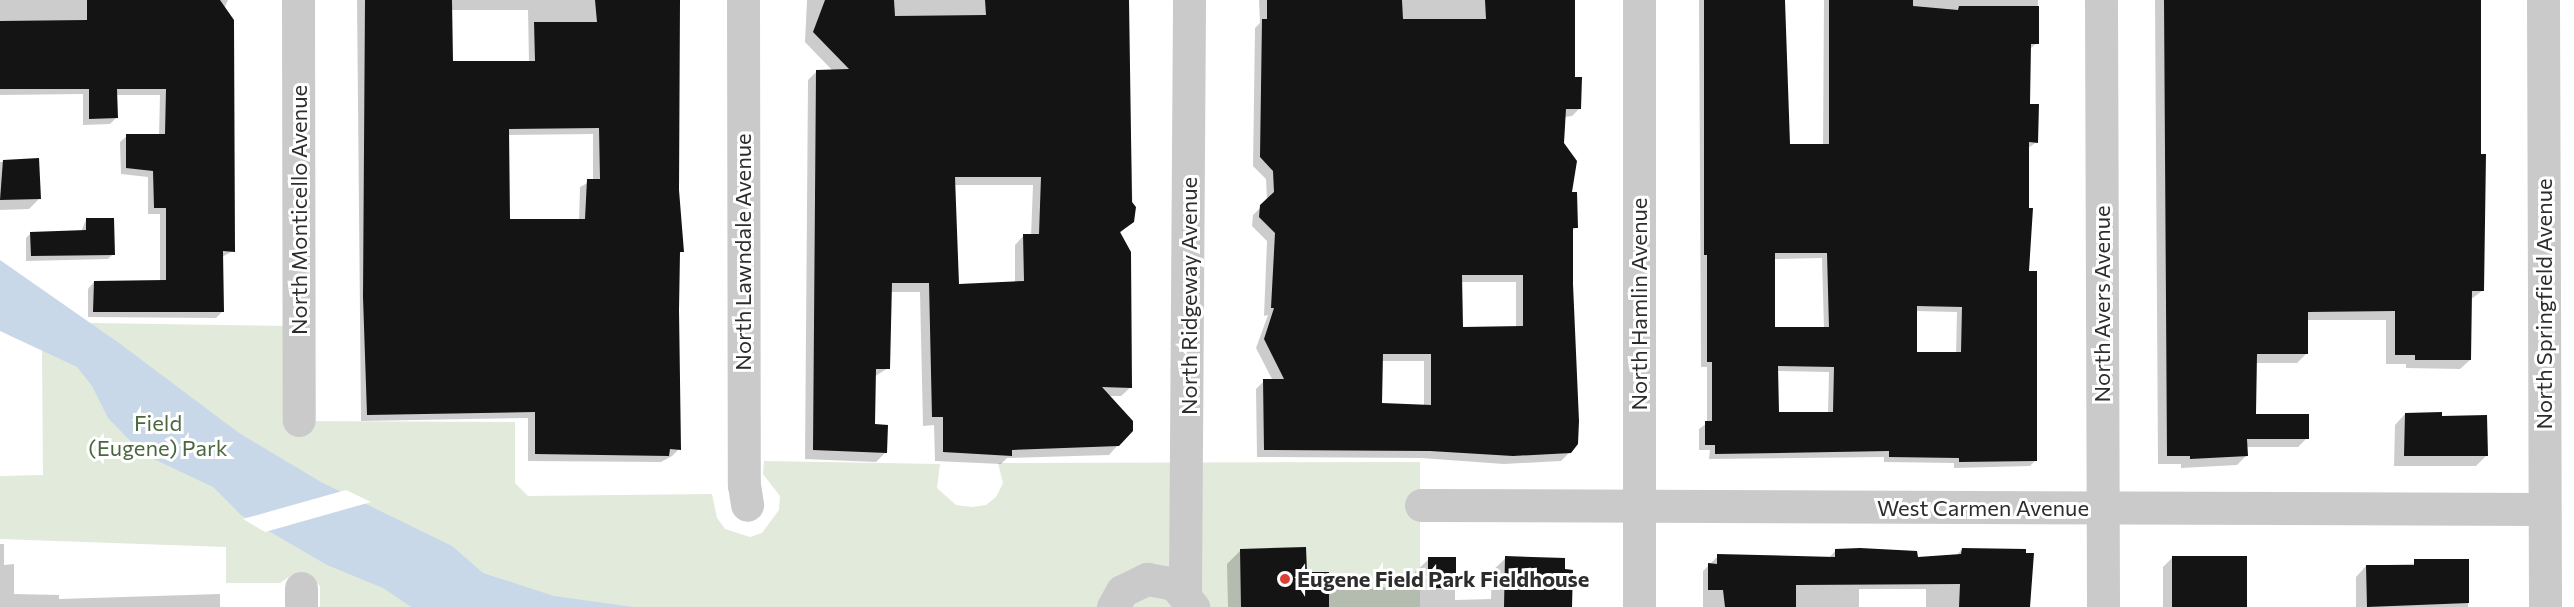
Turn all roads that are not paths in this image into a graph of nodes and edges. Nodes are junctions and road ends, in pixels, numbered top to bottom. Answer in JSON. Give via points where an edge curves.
{"nodes":[{"id":1,"x":298,"y":0,"type":"edge"},
{"id":2,"x":743,"y":0,"type":"edge"},
{"id":3,"x":1190,"y":0,"type":"edge"},
{"id":4,"x":1639,"y":0,"type":"edge"},
{"id":5,"x":2101,"y":0,"type":"edge"},
{"id":6,"x":2543,"y":0,"type":"edge"},
{"id":7,"x":299,"y":420,"type":"dead end"},
{"id":8,"x":747,"y":505,"type":"dead end"},
{"id":9,"x":1421,"y":505,"type":"dead end"},
{"id":10,"x":1639,"y":507,"type":"junction"},
{"id":11,"x":2102,"y":509,"type":"junction"},
{"id":12,"x":2544,"y":509,"type":"junction"},
{"id":13,"x":1189,"y":600,"type":"edge"},
{"id":14,"x":1113,"y":607,"type":"edge"},
{"id":15,"x":1639,"y":607,"type":"edge"},
{"id":16,"x":2103,"y":607,"type":"edge"},
{"id":17,"x":2545,"y":607,"type":"edge"}],
"edges":[{"from":1,"to":7,"type":"street","name":"North Monticello Avenue"},
{"from":2,"to":8,"type":"street","name":"North Lawndale Avenue"},
{"from":3,"to":13,"type":"street","name":"North Ridgeway Avenue"},
{"from":4,"to":10,"type":"street","name":"North Hamlin Avenue"},
{"from":5,"to":11,"type":"street","name":"North Avers Avenue"},
{"from":6,"to":12,"type":"street","name":"North Springfield Avenue"},
{"from":9,"to":10,"type":"street","name":"West Carmen Avenue"},
{"from":10,"to":11,"type":"street","name":"West Carmen Avenue"},
{"from":10,"to":15,"type":"street","name":"North Hamlin Avenue"},
{"from":11,"to":12,"type":"street","name":"West Carmen Avenue"},
{"from":11,"to":16,"type":"street","name":"North Avers Avenue"},
{"from":12,"to":17,"type":"street","name":"North Springfield Avenue"},
{"from":13,"to":14,"type":"street","name":"North Ridgeway Avenue","via":[[1174,584],[1147,579],[1122,591]]}]}
